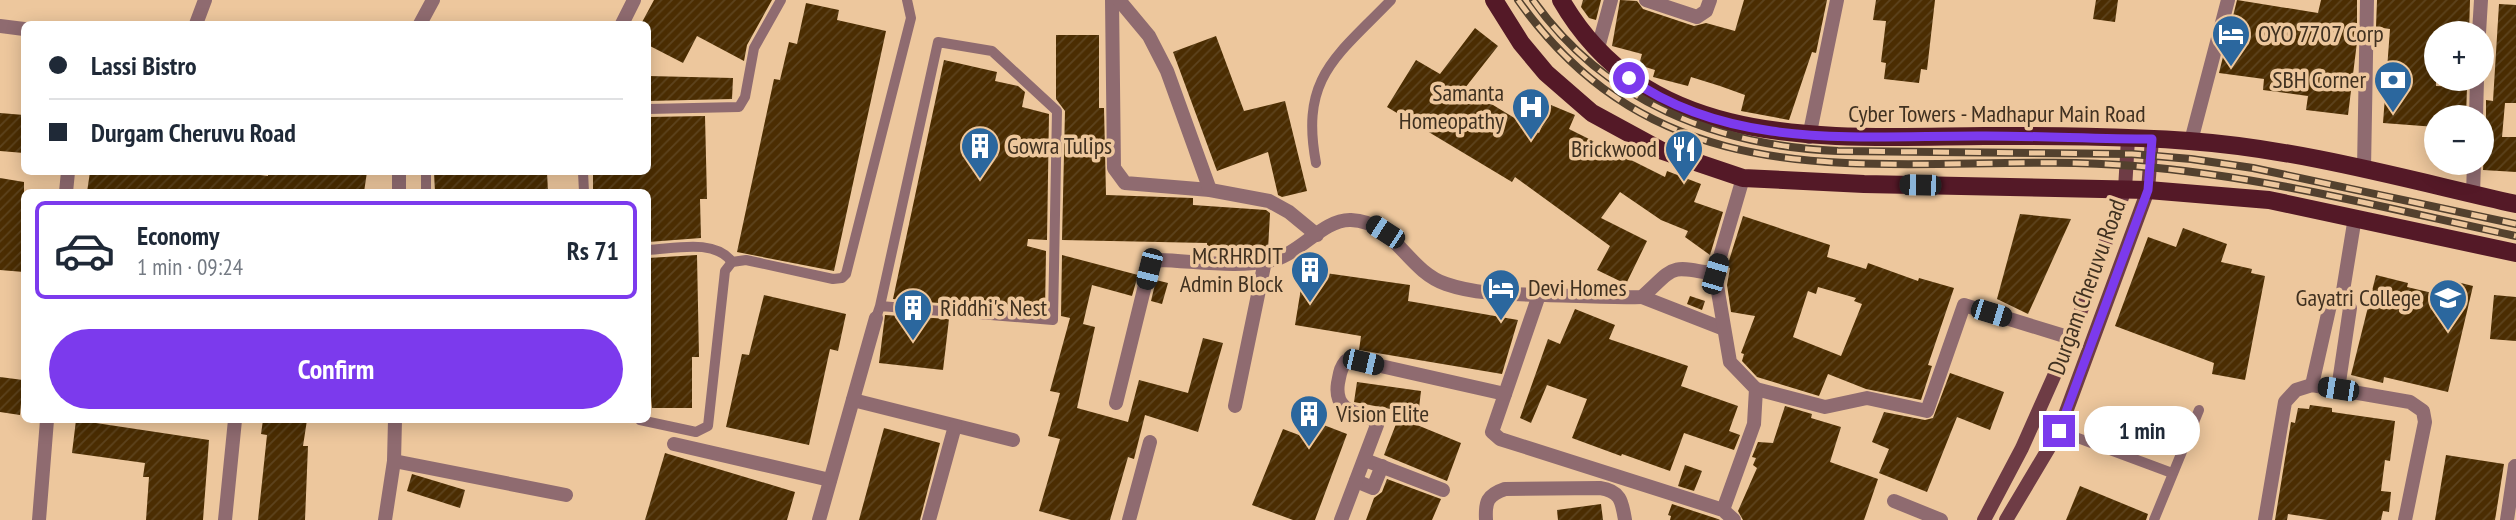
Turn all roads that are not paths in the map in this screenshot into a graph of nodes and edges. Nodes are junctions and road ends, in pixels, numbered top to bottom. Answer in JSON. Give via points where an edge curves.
{"nodes":[{"id":1,"x":205,"y":0,"type":"edge"},
{"id":2,"x":433,"y":0,"type":"edge"},
{"id":3,"x":634,"y":0,"type":"edge"},
{"id":4,"x":781,"y":0,"type":"edge"},
{"id":5,"x":908,"y":0,"type":"edge"},
{"id":6,"x":1112,"y":0,"type":"edge"},
{"id":7,"x":1119,"y":0,"type":"edge"},
{"id":8,"x":1391,"y":0,"type":"edge"},
{"id":9,"x":1494,"y":0,"type":"edge"},
{"id":10,"x":1561,"y":0,"type":"edge"},
{"id":11,"x":1611,"y":0,"type":"edge"},
{"id":12,"x":1646,"y":0,"type":"edge"},
{"id":13,"x":1710,"y":0,"type":"edge"},
{"id":14,"x":1838,"y":0,"type":"edge"},
{"id":15,"x":2228,"y":0,"type":"edge"},
{"id":16,"x":2367,"y":0,"type":"edge"},
{"id":17,"x":2481,"y":0,"type":"edge"},
{"id":18,"x":197,"y":21,"type":"edge"},
{"id":19,"x":422,"y":21,"type":"edge"},
{"id":20,"x":624,"y":21,"type":"edge"},
{"id":21,"x":2480,"y":21,"type":"edge"},
{"id":22,"x":0,"y":26,"type":"edge"},
{"id":23,"x":21,"y":29,"type":"edge"},
{"id":24,"x":1598,"y":48,"type":"junction"},
{"id":25,"x":651,"y":109,"type":"edge"},
{"id":26,"x":1809,"y":137,"type":"junction"},
{"id":27,"x":2128,"y":139,"type":"junction"},
{"id":28,"x":2152,"y":139,"type":"junction"},
{"id":29,"x":2191,"y":141,"type":"junction"},
{"id":30,"x":1316,"y":163,"type":"dead end"},
{"id":31,"x":2364,"y":169,"type":"junction"},
{"id":32,"x":2474,"y":175,"type":"edge"},
{"id":33,"x":1743,"y":178,"type":"junction"},
{"id":34,"x":2125,"y":189,"type":"junction"},
{"id":35,"x":1210,"y":190,"type":"junction"},
{"id":36,"x":2148,"y":190,"type":"junction"},
{"id":37,"x":2473,"y":194,"type":"junction"},
{"id":38,"x":2516,"y":204,"type":"edge"},
{"id":39,"x":2355,"y":217,"type":"junction"},
{"id":40,"x":1317,"y":235,"type":"junction"},
{"id":41,"x":651,"y":250,"type":"edge"},
{"id":42,"x":2516,"y":253,"type":"edge"},
{"id":43,"x":1265,"y":261,"type":"junction"},
{"id":44,"x":732,"y":262,"type":"junction"},
{"id":45,"x":1715,"y":274,"type":"junction"},
{"id":46,"x":1539,"y":295,"type":"junction"},
{"id":47,"x":1642,"y":297,"type":"junction"},
{"id":48,"x":2342,"y":297,"type":"junction"},
{"id":49,"x":878,"y":312,"type":"junction"},
{"id":50,"x":1724,"y":329,"type":"junction"},
{"id":51,"x":2071,"y":338,"type":"junction"},
{"id":52,"x":2312,"y":385,"type":"junction"},
{"id":53,"x":1756,"y":389,"type":"junction"},
{"id":54,"x":2338,"y":389,"type":"junction"},
{"id":55,"x":1505,"y":394,"type":"junction"},
{"id":56,"x":853,"y":400,"type":"junction"},
{"id":57,"x":1116,"y":403,"type":"dead end"},
{"id":58,"x":1235,"y":406,"type":"dead end"},
{"id":59,"x":2199,"y":410,"type":"dead end"},
{"id":60,"x":651,"y":422,"type":"edge"},
{"id":61,"x":47,"y":423,"type":"edge"},
{"id":62,"x":235,"y":423,"type":"edge"},
{"id":63,"x":396,"y":423,"type":"edge"},
{"id":64,"x":955,"y":426,"type":"junction"},
{"id":65,"x":2059,"y":431,"type":"junction"},
{"id":66,"x":1013,"y":440,"type":"dead end"},
{"id":67,"x":1150,"y":442,"type":"dead end"},
{"id":68,"x":674,"y":444,"type":"dead end"},
{"id":69,"x":1366,"y":455,"type":"junction"},
{"id":70,"x":394,"y":461,"type":"junction"},
{"id":71,"x":1382,"y":466,"type":"junction"},
{"id":72,"x":2515,"y":466,"type":"edge"},
{"id":73,"x":2172,"y":473,"type":"junction"},
{"id":74,"x":830,"y":480,"type":"junction"},
{"id":75,"x":1356,"y":481,"type":"junction"},
{"id":76,"x":566,"y":495,"type":"dead end"},
{"id":77,"x":1894,"y":501,"type":"dead end"},
{"id":78,"x":1728,"y":515,"type":"edge"},
{"id":79,"x":39,"y":520,"type":"edge"},
{"id":80,"x":225,"y":520,"type":"edge"},
{"id":81,"x":385,"y":520,"type":"edge"},
{"id":82,"x":819,"y":520,"type":"edge"},
{"id":83,"x":929,"y":520,"type":"edge"},
{"id":84,"x":1129,"y":520,"type":"edge"},
{"id":85,"x":1341,"y":520,"type":"edge"},
{"id":86,"x":1486,"y":520,"type":"edge"},
{"id":87,"x":1625,"y":520,"type":"edge"},
{"id":88,"x":1941,"y":520,"type":"edge"},
{"id":89,"x":1984,"y":520,"type":"edge"},
{"id":90,"x":2006,"y":520,"type":"edge"},
{"id":91,"x":2154,"y":520,"type":"edge"},
{"id":92,"x":2265,"y":520,"type":"edge"},
{"id":93,"x":2405,"y":520,"type":"edge"},
{"id":94,"x":2507,"y":520,"type":"edge"}],
"edges":[{"from":1,"to":18,"type":"street"},
{"from":2,"to":19,"type":"street"},
{"from":3,"to":20,"type":"street"},
{"from":4,"to":25,"type":"lane","via":[[754,48],[739,107]]},
{"from":5,"to":44,"type":"lane","via":[[911,18],[845,274],[833,279],[746,260]]},
{"from":6,"to":35,"type":"street","via":[[1117,176],[1137,186]]},
{"from":7,"to":35,"type":"street","via":[[1149,36],[1167,71]]},
{"from":8,"to":30,"type":"lane","via":[[1319,80],[1311,135]]},
{"from":9,"to":33,"type":"main road","via":[[1546,73],[1592,113],[1660,150]]},
{"from":10,"to":24,"type":"main road","name":"Cyber Towers - Madhapur Main Road","via":[[1582,34]]},
{"from":11,"to":24,"type":"street"},
{"from":12,"to":13,"type":"street","via":[[1697,17],[1706,11]]},
{"from":14,"to":26,"type":"street"},
{"from":15,"to":29,"type":"street"},
{"from":16,"to":31,"type":"street"},
{"from":17,"to":21,"type":"street"},
{"from":22,"to":23,"type":"street"},
{"from":24,"to":26,"type":"main road","name":"Cyber Towers - Madhapur Main Road","via":[[1643,87],[1698,112]]},
{"from":26,"to":27,"type":"main road","name":"Cyber Towers - Madhapur Main Road"},
{"from":27,"to":28,"type":"main road","name":"Cyber Towers - Madhapur Main Road"},
{"from":27,"to":34,"type":"main road","name":"Durgam Cheruvu Road"},
{"from":28,"to":29,"type":"main road","name":"Cyber Towers - Madhapur Main Road"},
{"from":28,"to":36,"type":"main road","name":"Durgam Cheruvu Road"},
{"from":29,"to":31,"type":"main road","name":"Cyber Towers - Madhapur Main Road"},
{"from":31,"to":37,"type":"main road","name":"Cyber Towers - Madhapur Main Road"},
{"from":32,"to":37,"type":"street"},
{"from":33,"to":34,"type":"main road"},
{"from":33,"to":45,"type":"street"},
{"from":34,"to":36,"type":"main road"},
{"from":34,"to":51,"type":"main road","name":"Durgam Cheruvu Road"},
{"from":35,"to":40,"type":"street","via":[[1269,201]]},
{"from":36,"to":39,"type":"main road","via":[[2269,201]]},
{"from":36,"to":65,"type":"main road","name":"Durgam Cheruvu Road"},
{"from":37,"to":38,"type":"main road","name":"Cyber Towers - Madhapur Main Road"},
{"from":39,"to":42,"type":"main road"},
{"from":39,"to":48,"type":"street"},
{"from":40,"to":43,"type":"street","via":[[1287,254]]},
{"from":40,"to":46,"type":"street","via":[[1349,219],[1371,223],[1445,284],[1496,295]]},
{"from":41,"to":44,"type":"lane","via":[[713,247]]},
{"from":43,"to":57,"type":"street","via":[[1153,262]]},
{"from":43,"to":58,"type":"street"},
{"from":44,"to":60,"type":"lane","via":[[725,271],[708,426],[696,432]]},
{"from":45,"to":47,"type":"street","via":[[1670,270]]},
{"from":45,"to":50,"type":"street"},
{"from":46,"to":47,"type":"street"},
{"from":46,"to":55,"type":"street"},
{"from":47,"to":50,"type":"street"},
{"from":48,"to":52,"type":"street","via":[[2330,305]]},
{"from":48,"to":54,"type":"street","via":[[2350,308]]},
{"from":49,"to":49,"type":"lane","via":[[938,42],[992,51],[1057,111],[1053,320]]},
{"from":49,"to":56,"type":"street"},
{"from":50,"to":53,"type":"street","via":[[1730,362]]},
{"from":51,"to":53,"type":"street","via":[[1964,305],[1927,411],[1867,398],[1825,407]]},
{"from":51,"to":89,"type":"main road","name":"Durgam Cheruvu Road","via":[[2022,449]]},
{"from":52,"to":54,"type":"street"},
{"from":52,"to":92,"type":"street","via":[[2296,390],[2285,402]]},
{"from":53,"to":78,"type":"street","via":[[1755,424]]},
{"from":54,"to":93,"type":"street","via":[[2410,402],[2423,411],[2425,422]]},
{"from":55,"to":69,"type":"street","via":[[1346,361],[1337,396],[1346,410],[1376,421]]},
{"from":55,"to":78,"type":"street","via":[[1492,426],[1500,439]]},
{"from":56,"to":64,"type":"street"},
{"from":56,"to":74,"type":"street"},
{"from":59,"to":73,"type":"lane"},
{"from":61,"to":79,"type":"street"},
{"from":62,"to":80,"type":"street"},
{"from":63,"to":70,"type":"street"},
{"from":64,"to":66,"type":"street"},
{"from":64,"to":83,"type":"street"},
{"from":65,"to":73,"type":"lane"},
{"from":65,"to":90,"type":"main road","name":"Durgam Cheruvu Road"},
{"from":67,"to":84,"type":"street"},
{"from":68,"to":74,"type":"street"},
{"from":69,"to":71,"type":"street"},
{"from":69,"to":71,"type":"street","via":[[1444,486]]},
{"from":69,"to":75,"type":"street"},
{"from":70,"to":76,"type":"street"},
{"from":70,"to":81,"type":"street"},
{"from":71,"to":75,"type":"street","via":[[1373,488]]},
{"from":72,"to":94,"type":"street"},
{"from":73,"to":91,"type":"lane"},
{"from":74,"to":82,"type":"street"},
{"from":75,"to":85,"type":"street"},
{"from":77,"to":88,"type":"street"},
{"from":86,"to":87,"type":"street","via":[[1489,496],[1505,489],[1601,488],[1619,495]]}]}
